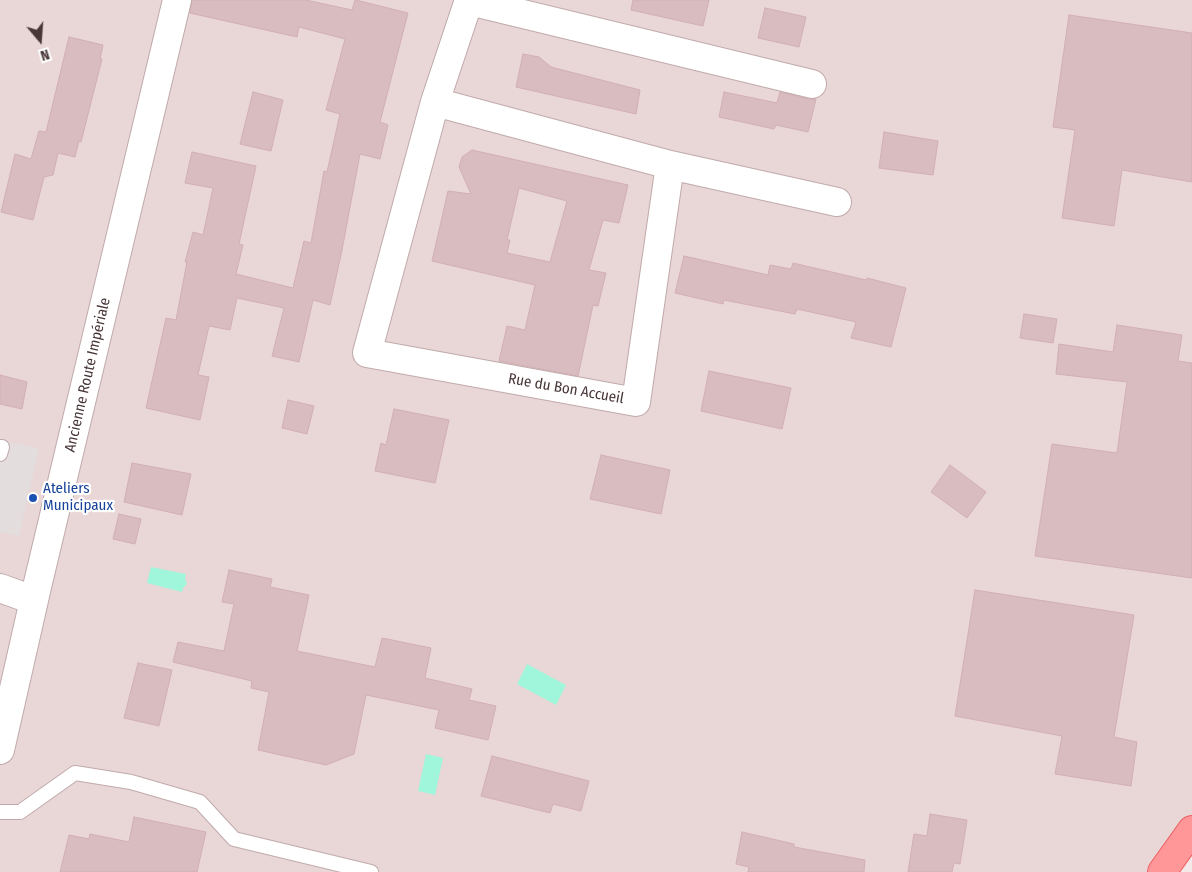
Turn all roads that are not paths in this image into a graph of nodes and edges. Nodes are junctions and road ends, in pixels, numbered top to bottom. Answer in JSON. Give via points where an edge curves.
{"nodes":[{"id":1,"x":177,"y":0,"type":"edge"},
{"id":2,"x":469,"y":1,"type":"edge"},
{"id":3,"x":812,"y":84,"type":"dead end"},
{"id":4,"x":436,"y":102,"type":"junction"},
{"id":5,"x":670,"y":165,"type":"junction"},
{"id":6,"x":837,"y":202,"type":"dead end"},
{"id":7,"x":0,"y":447,"type":"edge"},
{"id":8,"x":0,"y":454,"type":"edge"},
{"id":9,"x":0,"y":588,"type":"edge"},
{"id":10,"x":0,"y":600,"type":"edge"},
{"id":11,"x":34,"y":600,"type":"junction"},
{"id":12,"x":0,"y":750,"type":"edge"},
{"id":13,"x":0,"y":812,"type":"edge"},
{"id":14,"x":1192,"y":830,"type":"edge"},
{"id":15,"x":370,"y":872,"type":"edge"},
{"id":16,"x":1162,"y":872,"type":"edge"}],
"edges":[{"from":1,"to":11,"type":"street","name":"Ancienne Route Impériale"},
{"from":2,"to":3,"type":"street"},
{"from":2,"to":4,"type":"street","name":"Rue du Bon Accueil"},
{"from":4,"to":5,"type":"street"},
{"from":4,"to":5,"type":"street","name":"Rue du Bon Accueil","via":[[367,353],[636,402]]},
{"from":5,"to":6,"type":"street"},
{"from":7,"to":8,"type":"lane"},
{"from":9,"to":11,"type":"street"},
{"from":10,"to":11,"type":"street"},
{"from":11,"to":12,"type":"street","name":"Ancienne Route Impériale"},
{"from":13,"to":15,"type":"lane","via":[[20,812],[75,773],[131,782],[200,802],[234,839]]},
{"from":14,"to":16,"type":"main road"}]}
